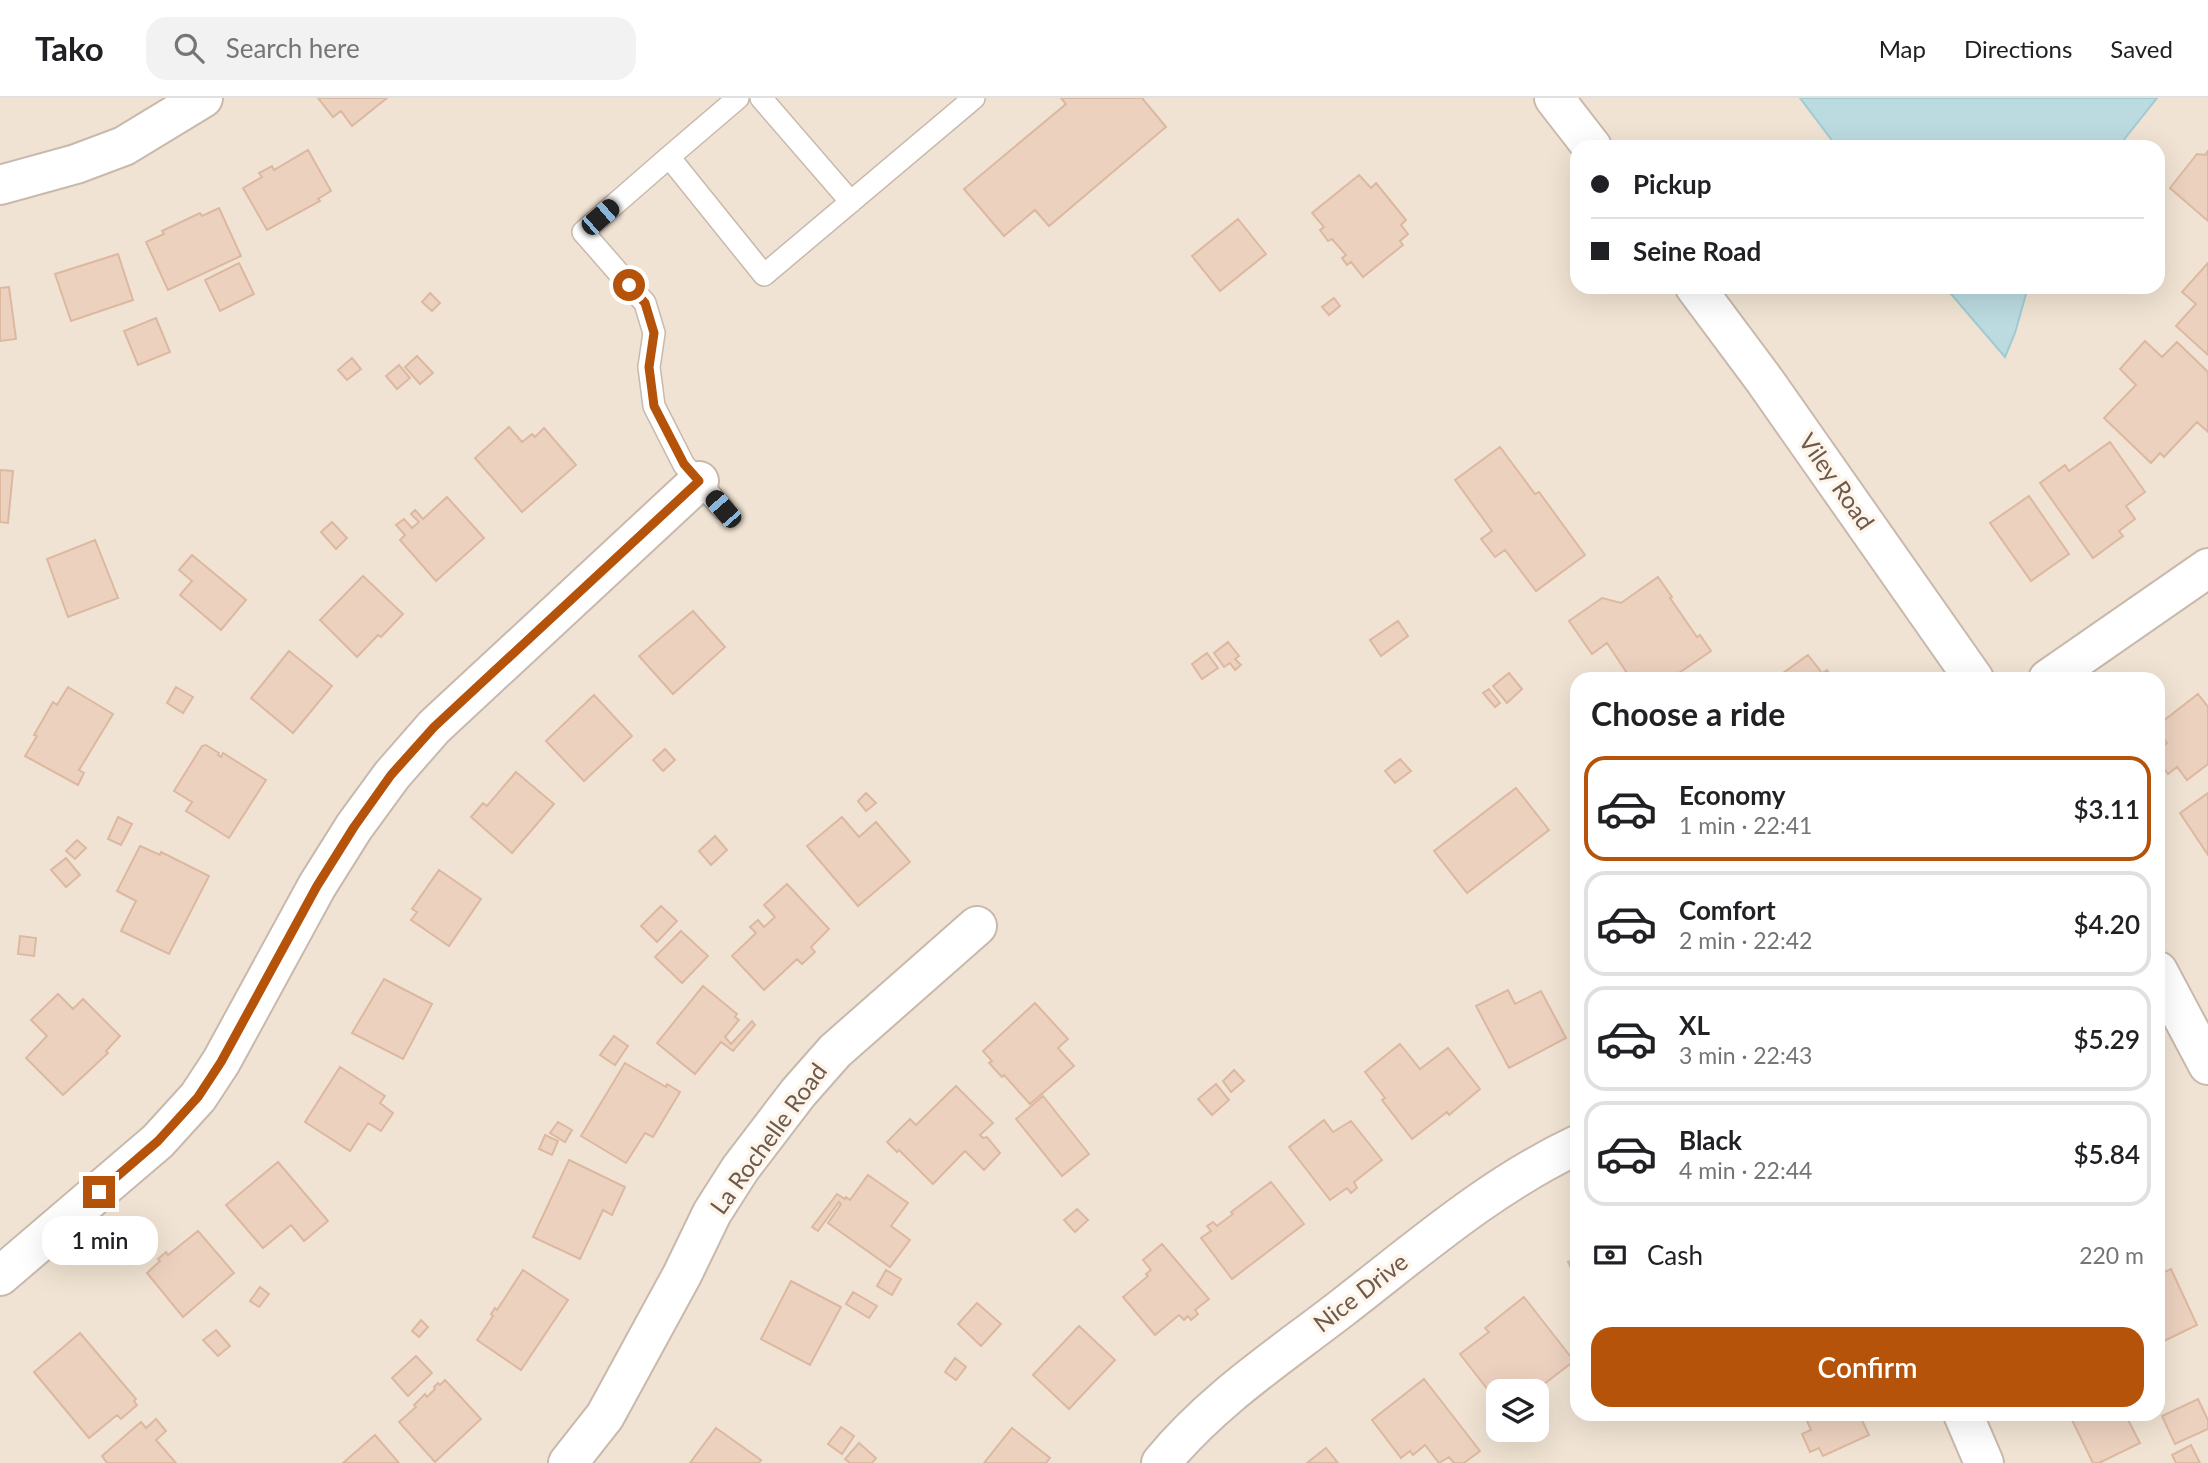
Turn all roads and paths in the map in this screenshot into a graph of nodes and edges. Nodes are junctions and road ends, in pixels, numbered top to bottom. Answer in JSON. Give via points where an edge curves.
{"nodes":[{"id":1,"x":203,"y":98,"type":"edge"},
{"id":2,"x":738,"y":98,"type":"edge"},
{"id":3,"x":761,"y":98,"type":"edge"},
{"id":4,"x":974,"y":98,"type":"edge"},
{"id":5,"x":1554,"y":98,"type":"edge"},
{"id":6,"x":1587,"y":140,"type":"edge"},
{"id":7,"x":669,"y":157,"type":"junction"},
{"id":8,"x":0,"y":185,"type":"edge"},
{"id":9,"x":851,"y":202,"type":"junction"},
{"id":10,"x":1700,"y":294,"type":"edge"},
{"id":11,"x":711,"y":495,"type":"joint"},
{"id":12,"x":2208,"y":568,"type":"edge"},
{"id":13,"x":1969,"y":672,"type":"edge"},
{"id":14,"x":2058,"y":672,"type":"edge"},
{"id":15,"x":976,"y":926,"type":"dead end"},
{"id":16,"x":2165,"y":984,"type":"edge"},
{"id":17,"x":2208,"y":1065,"type":"edge"},
{"id":18,"x":1570,"y":1148,"type":"edge"},
{"id":19,"x":0,"y":1276,"type":"edge"},
{"id":20,"x":1966,"y":1421,"type":"edge"},
{"id":21,"x":568,"y":1463,"type":"edge"},
{"id":22,"x":1161,"y":1463,"type":"edge"},
{"id":23,"x":1984,"y":1463,"type":"edge"}],
"edges":[{"from":1,"to":8,"type":"street","via":[[124,146]]},
{"from":2,"to":7,"type":"lane"},
{"from":3,"to":9,"type":"lane"},
{"from":4,"to":9,"type":"lane"},
{"from":5,"to":6,"type":"street"},
{"from":7,"to":9,"type":"lane","via":[[764,275]]},
{"from":7,"to":11,"type":"lane","via":[[583,232],[645,303],[654,333],[649,367],[654,406],[684,464]]},
{"from":10,"to":13,"type":"street","name":"Viley Road"},
{"from":11,"to":19,"type":"street","via":[[426,736],[354,827],[198,1097],[158,1141]]},
{"from":12,"to":14,"type":"street"},
{"from":15,"to":21,"type":"street","name":"La Rochelle Road","via":[[835,1051],[740,1169],[605,1416]]},
{"from":16,"to":17,"type":"street"},
{"from":18,"to":22,"type":"street","name":"Nice Drive","via":[[1484,1199],[1221,1401]]},
{"from":20,"to":23,"type":"street"}]}
